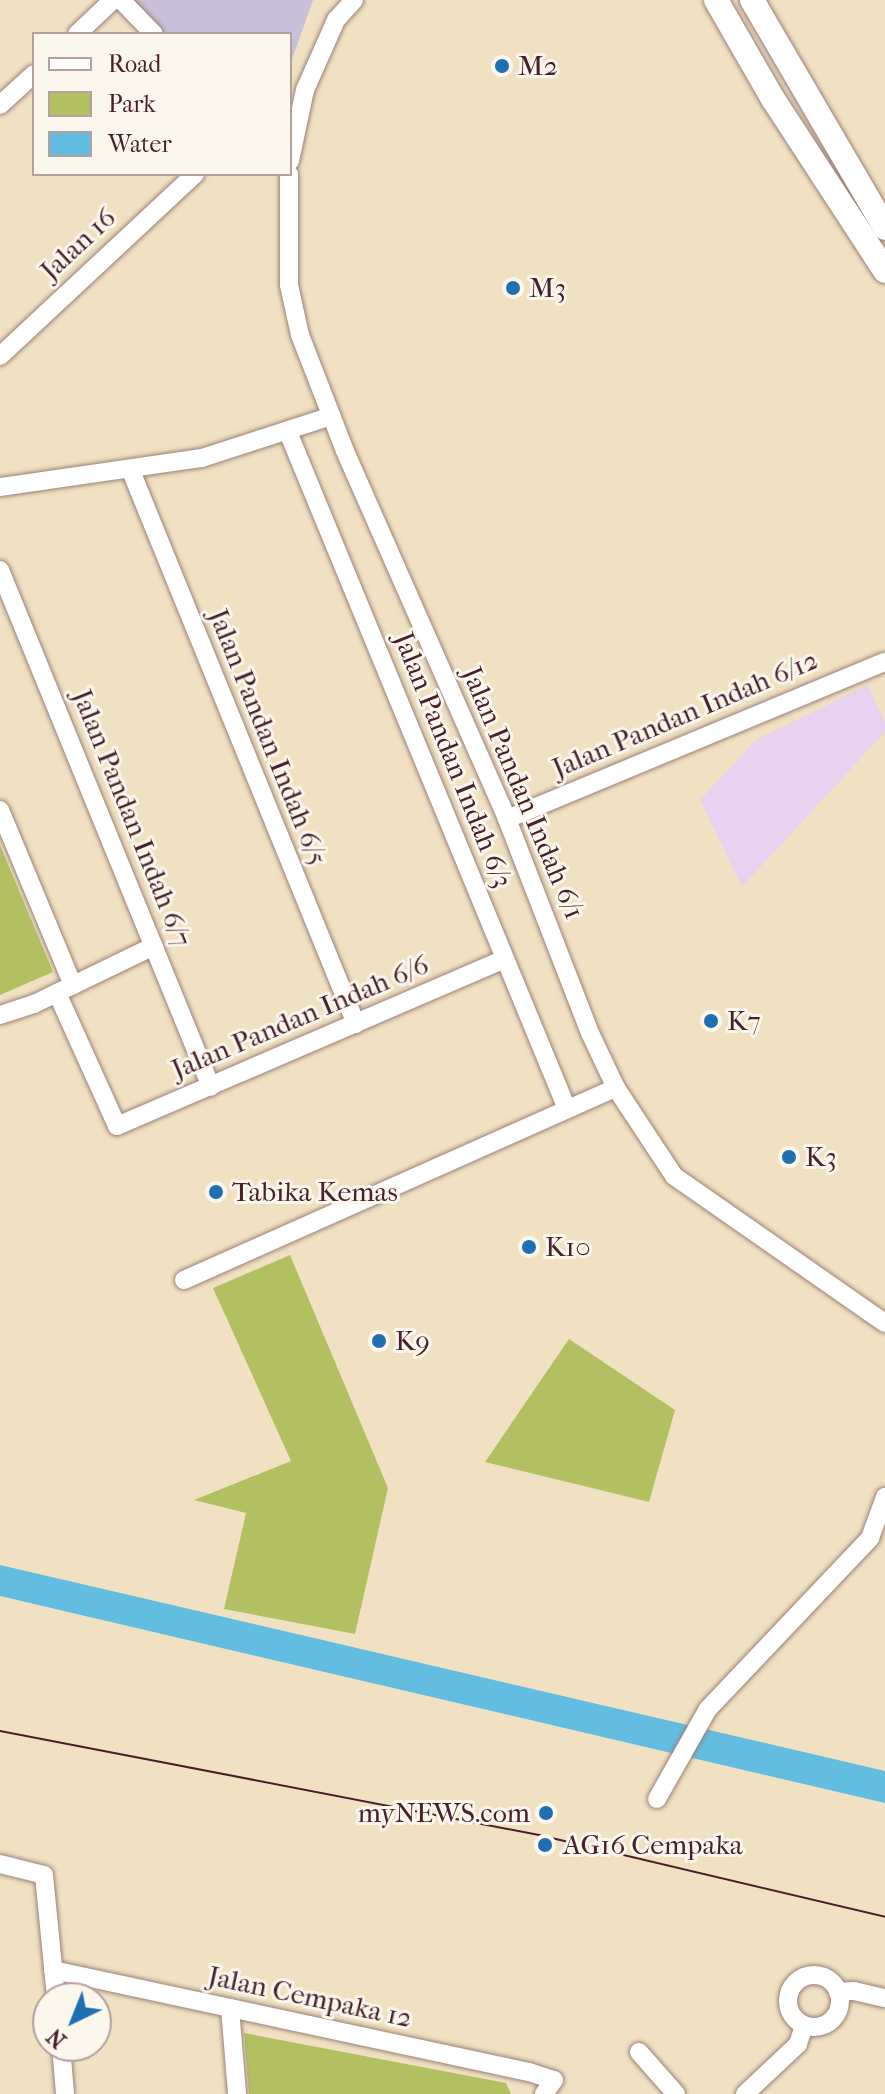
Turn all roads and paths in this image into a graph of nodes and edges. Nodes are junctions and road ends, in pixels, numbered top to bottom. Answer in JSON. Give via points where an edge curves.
{"nodes":[{"id":1,"x":113,"y":0,"type":"edge"},
{"id":2,"x":121,"y":0,"type":"edge"},
{"id":3,"x":354,"y":0,"type":"edge"},
{"id":4,"x":716,"y":0,"type":"edge"},
{"id":5,"x":752,"y":0,"type":"edge"},
{"id":6,"x":79,"y":32,"type":"edge"},
{"id":7,"x":152,"y":32,"type":"edge"},
{"id":8,"x":32,"y":76,"type":"edge"},
{"id":9,"x":0,"y":105,"type":"edge"},
{"id":10,"x":292,"y":145,"type":"edge"},
{"id":11,"x":193,"y":176,"type":"edge"},
{"id":12,"x":289,"y":176,"type":"edge"},
{"id":13,"x":885,"y":228,"type":"edge"},
{"id":14,"x":885,"y":271,"type":"edge"},
{"id":15,"x":0,"y":356,"type":"edge"},
{"id":16,"x":331,"y":416,"type":"junction"},
{"id":17,"x":288,"y":432,"type":"junction"},
{"id":18,"x":131,"y":471,"type":"junction"},
{"id":19,"x":0,"y":487,"type":"edge"},
{"id":20,"x":0,"y":570,"type":"edge"},
{"id":21,"x":885,"y":662,"type":"edge"},
{"id":22,"x":0,"y":810,"type":"edge"},
{"id":23,"x":507,"y":819,"type":"junction"},
{"id":24,"x":154,"y":946,"type":"junction"},
{"id":25,"x":504,"y":959,"type":"junction"},
{"id":26,"x":65,"y":989,"type":"junction"},
{"id":27,"x":0,"y":1015,"type":"edge"},
{"id":28,"x":356,"y":1024,"type":"junction"},
{"id":29,"x":211,"y":1087,"type":"junction"},
{"id":30,"x":616,"y":1088,"type":"junction"},
{"id":31,"x":567,"y":1109,"type":"junction"},
{"id":32,"x":184,"y":1280,"type":"dead end"},
{"id":33,"x":885,"y":1323,"type":"edge"},
{"id":34,"x":885,"y":1497,"type":"edge"},
{"id":35,"x":657,"y":1799,"type":"dead end"},
{"id":36,"x":0,"y":1864,"type":"edge"},
{"id":37,"x":53,"y":1970,"type":"junction"},
{"id":38,"x":54,"y":1982,"type":"edge"},
{"id":39,"x":838,"y":1992,"type":"junction"},
{"id":40,"x":885,"y":1998,"type":"edge"},
{"id":41,"x":230,"y":2008,"type":"junction"},
{"id":42,"x":804,"y":2025,"type":"junction"},
{"id":43,"x":639,"y":2052,"type":"dead end"},
{"id":44,"x":62,"y":2062,"type":"edge"},
{"id":45,"x":549,"y":2087,"type":"edge"},
{"id":46,"x":65,"y":2094,"type":"edge"},
{"id":47,"x":237,"y":2094,"type":"edge"},
{"id":48,"x":676,"y":2094,"type":"edge"},
{"id":49,"x":745,"y":2094,"type":"edge"}],
"edges":[{"from":1,"to":6,"type":"street"},
{"from":2,"to":7,"type":"street"},
{"from":3,"to":10,"type":"street","via":[[336,20],[305,90]]},
{"from":4,"to":14,"type":"main road","via":[[773,99]]},
{"from":5,"to":13,"type":"main road"},
{"from":8,"to":9,"type":"street"},
{"from":11,"to":15,"type":"street","name":"Jalan 16"},
{"from":12,"to":16,"type":"street","name":"Jalan Pandan Indah 6/1","via":[[289,285],[300,335]]},
{"from":16,"to":17,"type":"street"},
{"from":16,"to":23,"type":"street","name":"Jalan Pandan Indah 6/1"},
{"from":17,"to":18,"type":"street","via":[[202,458]]},
{"from":17,"to":25,"type":"street","name":"Jalan Pandan Indah 6/3"},
{"from":18,"to":19,"type":"street"},
{"from":18,"to":28,"type":"street","name":"Jalan Pandan Indah 6/5"},
{"from":20,"to":24,"type":"street","name":"Jalan Pandan Indah 6/7"},
{"from":21,"to":23,"type":"street","name":"Jalan Pandan Indah 6/12"},
{"from":22,"to":26,"type":"street"},
{"from":23,"to":30,"type":"street","name":"Jalan Pandan Indah 6/1"},
{"from":24,"to":26,"type":"street"},
{"from":24,"to":29,"type":"street","name":"Jalan Pandan Indah 6/7"},
{"from":25,"to":28,"type":"street","name":"Jalan Pandan Indah 6/6"},
{"from":25,"to":31,"type":"street","name":"Jalan Pandan Indah 6/3"},
{"from":26,"to":27,"type":"street"},
{"from":26,"to":29,"type":"street","name":"Jalan Pandan Indah 6/6","via":[[117,1126]]},
{"from":28,"to":29,"type":"street","name":"Jalan Pandan Indah 6/6"},
{"from":30,"to":31,"type":"street"},
{"from":30,"to":33,"type":"street","name":"Jalan Pandan Indah 6/1","via":[[674,1176]]},
{"from":31,"to":32,"type":"street"},
{"from":34,"to":35,"type":"street","via":[[870,1538],[722,1692]]},
{"from":36,"to":37,"type":"street","via":[[44,1875]]},
{"from":37,"to":38,"type":"street"},
{"from":37,"to":41,"type":"street","name":"Jalan Cempaka 12"},
{"from":39,"to":40,"type":"street"},
{"from":39,"to":42,"type":"street","via":[[839,2009],[829,2023]]},
{"from":39,"to":42,"type":"street","via":[[818,1975],[794,1983],[788,2007]]},
{"from":41,"to":45,"type":"street","name":"Jalan Cempaka 12"},
{"from":41,"to":47,"type":"street"},
{"from":42,"to":49,"type":"street","via":[[798,2044]]},
{"from":43,"to":48,"type":"street"},
{"from":44,"to":46,"type":"street"}]}
